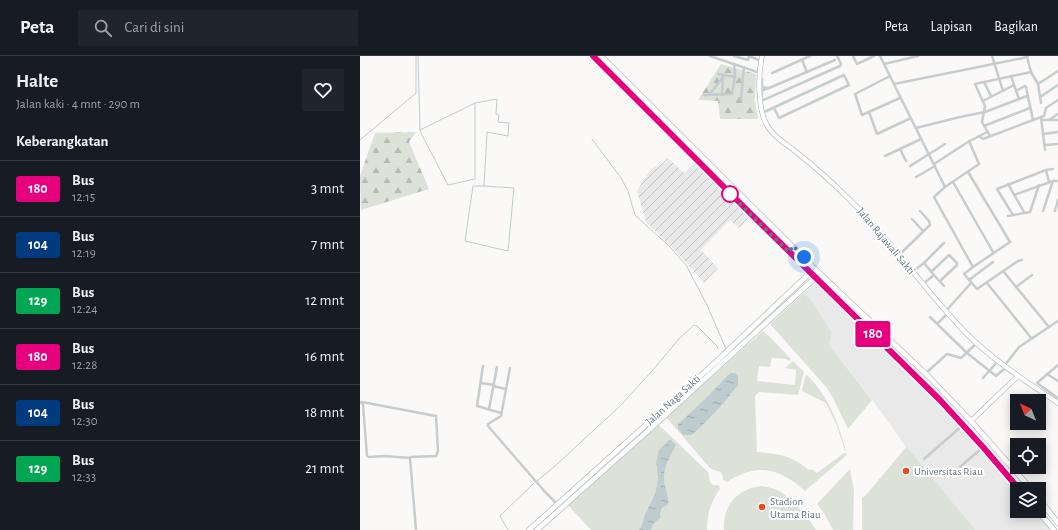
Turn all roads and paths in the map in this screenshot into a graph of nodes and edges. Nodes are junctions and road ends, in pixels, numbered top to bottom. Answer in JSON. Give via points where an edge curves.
{"nodes":[{"id":1,"x":593,"y":56,"type":"edge"},
{"id":2,"x":602,"y":56,"type":"edge"},
{"id":3,"x":710,"y":56,"type":"edge"},
{"id":4,"x":734,"y":56,"type":"edge"},
{"id":5,"x":762,"y":56,"type":"edge"},
{"id":6,"x":810,"y":56,"type":"edge"},
{"id":7,"x":837,"y":56,"type":"edge"},
{"id":8,"x":853,"y":56,"type":"edge"},
{"id":9,"x":874,"y":56,"type":"edge"},
{"id":10,"x":880,"y":56,"type":"edge"},
{"id":11,"x":918,"y":56,"type":"edge"},
{"id":12,"x":992,"y":56,"type":"edge"},
{"id":13,"x":749,"y":57,"type":"edge"},
{"id":14,"x":1027,"y":57,"type":"edge"},
{"id":15,"x":802,"y":60,"type":"junction"},
{"id":16,"x":835,"y":60,"type":"dead end"},
{"id":17,"x":761,"y":61,"type":"junction"},
{"id":18,"x":734,"y":64,"type":"junction"},
{"id":19,"x":884,"y":64,"type":"junction"},
{"id":20,"x":995,"y":64,"type":"junction"},
{"id":21,"x":744,"y":67,"type":"junction"},
{"id":22,"x":1058,"y":71,"type":"edge"},
{"id":23,"x":807,"y":72,"type":"junction"},
{"id":24,"x":1031,"y":72,"type":"junction"},
{"id":25,"x":760,"y":73,"type":"junction"},
{"id":26,"x":772,"y":73,"type":"dead end"},
{"id":27,"x":718,"y":74,"type":"dead end"},
{"id":28,"x":723,"y":76,"type":"junction"},
{"id":29,"x":890,"y":76,"type":"junction"},
{"id":30,"x":1012,"y":76,"type":"junction"},
{"id":31,"x":735,"y":78,"type":"junction"},
{"id":32,"x":1000,"y":78,"type":"junction"},
{"id":33,"x":762,"y":79,"type":"dead end"},
{"id":34,"x":984,"y":82,"type":"junction"},
{"id":35,"x":894,"y":84,"type":"junction"},
{"id":36,"x":1038,"y":84,"type":"junction"},
{"id":37,"x":1014,"y":85,"type":"junction"},
{"id":38,"x":1058,"y":85,"type":"edge"},
{"id":39,"x":761,"y":90,"type":"junction"},
{"id":40,"x":1003,"y":91,"type":"junction"},
{"id":41,"x":1016,"y":91,"type":"junction"},
{"id":42,"x":704,"y":95,"type":"dead end"},
{"id":43,"x":710,"y":95,"type":"junction"},
{"id":44,"x":722,"y":95,"type":"junction"},
{"id":45,"x":991,"y":96,"type":"junction"},
{"id":46,"x":1027,"y":96,"type":"junction"},
{"id":47,"x":1040,"y":97,"type":"junction"},
{"id":48,"x":900,"y":98,"type":"junction"},
{"id":49,"x":1019,"y":99,"type":"junction"},
{"id":50,"x":741,"y":100,"type":"dead end"},
{"id":51,"x":1058,"y":100,"type":"edge"},
{"id":52,"x":761,"y":101,"type":"junction"},
{"id":53,"x":983,"y":102,"type":"junction"},
{"id":54,"x":1042,"y":103,"type":"dead end"},
{"id":55,"x":774,"y":108,"type":"junction"},
{"id":56,"x":1030,"y":108,"type":"junction"},
{"id":57,"x":869,"y":112,"type":"junction"},
{"id":58,"x":985,"y":112,"type":"junction"},
{"id":59,"x":762,"y":113,"type":"junction"},
{"id":60,"x":1058,"y":114,"type":"edge"},
{"id":61,"x":911,"y":118,"type":"junction"},
{"id":62,"x":1041,"y":119,"type":"junction"},
{"id":63,"x":1033,"y":120,"type":"junction"},
{"id":64,"x":1049,"y":120,"type":"junction"},
{"id":65,"x":1058,"y":120,"type":"edge"},
{"id":66,"x":984,"y":126,"type":"junction"},
{"id":67,"x":916,"y":128,"type":"junction"},
{"id":68,"x":987,"y":132,"type":"junction"},
{"id":69,"x":1058,"y":132,"type":"edge"},
{"id":70,"x":1043,"y":134,"type":"junction"},
{"id":71,"x":979,"y":136,"type":"junction"},
{"id":72,"x":990,"y":136,"type":"junction"},
{"id":73,"x":921,"y":139,"type":"junction"},
{"id":74,"x":969,"y":141,"type":"junction"},
{"id":75,"x":945,"y":144,"type":"dead end"},
{"id":76,"x":1058,"y":144,"type":"edge"},
{"id":77,"x":1045,"y":145,"type":"junction"},
{"id":78,"x":900,"y":149,"type":"junction"},
{"id":79,"x":1045,"y":150,"type":"dead end"},
{"id":80,"x":929,"y":155,"type":"junction"},
{"id":81,"x":885,"y":156,"type":"dead end"},
{"id":82,"x":906,"y":161,"type":"dead end"},
{"id":83,"x":934,"y":165,"type":"junction"},
{"id":84,"x":910,"y":166,"type":"dead end"},
{"id":85,"x":1053,"y":169,"type":"dead end"},
{"id":86,"x":1046,"y":170,"type":"junction"},
{"id":87,"x":968,"y":172,"type":"junction"},
{"id":88,"x":916,"y":177,"type":"dead end"},
{"id":89,"x":1051,"y":181,"type":"junction"},
{"id":90,"x":1058,"y":181,"type":"edge"},
{"id":91,"x":953,"y":182,"type":"junction"},
{"id":92,"x":1008,"y":184,"type":"junction"},
{"id":93,"x":1039,"y":185,"type":"junction"},
{"id":94,"x":945,"y":187,"type":"junction"},
{"id":95,"x":1014,"y":195,"type":"junction"},
{"id":96,"x":1058,"y":200,"type":"edge"},
{"id":97,"x":920,"y":211,"type":"dead end"},
{"id":98,"x":1043,"y":211,"type":"dead end"},
{"id":99,"x":1054,"y":211,"type":"dead end"},
{"id":100,"x":1024,"y":212,"type":"junction"},
{"id":101,"x":1013,"y":215,"type":"junction"},
{"id":102,"x":1008,"y":216,"type":"dead end"},
{"id":103,"x":912,"y":219,"type":"dead end"},
{"id":104,"x":923,"y":231,"type":"junction"},
{"id":105,"x":944,"y":243,"type":"dead end"},
{"id":106,"x":793,"y":246,"type":"junction"},
{"id":107,"x":789,"y":252,"type":"junction"},
{"id":108,"x":993,"y":253,"type":"junction"},
{"id":109,"x":899,"y":255,"type":"junction"},
{"id":110,"x":1022,"y":260,"type":"dead end"},
{"id":111,"x":993,"y":262,"type":"dead end"},
{"id":112,"x":924,"y":263,"type":"junction"},
{"id":113,"x":973,"y":266,"type":"junction"},
{"id":114,"x":815,"y":268,"type":"junction"},
{"id":115,"x":1002,"y":271,"type":"junction"},
{"id":116,"x":811,"y":272,"type":"junction"},
{"id":117,"x":912,"y":272,"type":"junction"},
{"id":118,"x":931,"y":272,"type":"junction"},
{"id":119,"x":820,"y":273,"type":"junction"},
{"id":120,"x":934,"y":275,"type":"junction"},
{"id":121,"x":1032,"y":275,"type":"dead end"},
{"id":122,"x":815,"y":277,"type":"junction"},
{"id":123,"x":940,"y":281,"type":"junction"},
{"id":124,"x":970,"y":282,"type":"junction"},
{"id":125,"x":987,"y":283,"type":"junction"},
{"id":126,"x":923,"y":285,"type":"junction"},
{"id":127,"x":944,"y":286,"type":"dead end"},
{"id":128,"x":1016,"y":287,"type":"junction"},
{"id":129,"x":947,"y":312,"type":"junction"},
{"id":130,"x":930,"y":317,"type":"dead end"},
{"id":131,"x":1058,"y":321,"type":"edge"},
{"id":132,"x":938,"y":324,"type":"junction"},
{"id":133,"x":1049,"y":327,"type":"junction"},
{"id":134,"x":1032,"y":338,"type":"junction"},
{"id":135,"x":977,"y":343,"type":"junction"},
{"id":136,"x":967,"y":353,"type":"junction"},
{"id":137,"x":998,"y":361,"type":"junction"},
{"id":138,"x":1005,"y":365,"type":"junction"},
{"id":139,"x":1058,"y":365,"type":"edge"},
{"id":140,"x":483,"y":366,"type":"dead end"},
{"id":141,"x":497,"y":367,"type":"dead end"},
{"id":142,"x":510,"y":368,"type":"dead end"},
{"id":143,"x":989,"y":372,"type":"junction"},
{"id":144,"x":1047,"y":374,"type":"junction"},
{"id":145,"x":927,"y":375,"type":"junction"},
{"id":146,"x":1018,"y":376,"type":"junction"},
{"id":147,"x":983,"y":378,"type":"dead end"},
{"id":148,"x":1058,"y":381,"type":"edge"},
{"id":149,"x":481,"y":383,"type":"junction"},
{"id":150,"x":922,"y":383,"type":"junction"},
{"id":151,"x":493,"y":386,"type":"junction"},
{"id":152,"x":506,"y":389,"type":"junction"},
{"id":153,"x":1050,"y":396,"type":"junction"},
{"id":154,"x":1058,"y":398,"type":"edge"},
{"id":155,"x":361,"y":402,"type":"edge"},
{"id":156,"x":1058,"y":404,"type":"edge"},
{"id":157,"x":489,"y":409,"type":"junction"},
{"id":158,"x":501,"y":413,"type":"junction"},
{"id":159,"x":971,"y":421,"type":"junction"},
{"id":160,"x":963,"y":425,"type":"junction"},
{"id":161,"x":983,"y":447,"type":"junction"},
{"id":162,"x":410,"y":457,"type":"junction"},
{"id":163,"x":924,"y":459,"type":"dead end"},
{"id":164,"x":960,"y":467,"type":"dead end"},
{"id":165,"x":1013,"y":482,"type":"edge"},
{"id":166,"x":1025,"y":482,"type":"edge"},
{"id":167,"x":557,"y":505,"type":"junction"},
{"id":168,"x":561,"y":508,"type":"junction"},
{"id":169,"x":1046,"y":508,"type":"edge"},
{"id":170,"x":1044,"y":518,"type":"edge"},
{"id":171,"x":1058,"y":523,"type":"edge"},
{"id":172,"x":539,"y":529,"type":"edge"},
{"id":173,"x":416,"y":530,"type":"edge"},
{"id":174,"x":529,"y":530,"type":"edge"},
{"id":175,"x":1054,"y":530,"type":"edge"}],
"edges":[{"from":1,"to":107,"type":"main road"},
{"from":2,"to":106,"type":"main road"},
{"from":3,"to":18,"type":"street"},
{"from":4,"to":13,"type":"street","via":[[748,60]]},
{"from":5,"to":17,"type":"main road","name":"Jalan Rajawali Sakti"},
{"from":6,"to":15,"type":"street"},
{"from":7,"to":52,"type":"street","via":[[841,64],[839,66]]},
{"from":8,"to":9,"type":"street","via":[[857,64]]},
{"from":10,"to":19,"type":"street"},
{"from":11,"to":19,"type":"street"},
{"from":12,"to":20,"type":"street"},
{"from":13,"to":17,"type":"street"},
{"from":14,"to":20,"type":"street"},
{"from":14,"to":24,"type":"street"},
{"from":15,"to":23,"type":"street"},
{"from":15,"to":26,"type":"street"},
{"from":16,"to":23,"type":"street"},
{"from":17,"to":25,"type":"main road","name":"Jalan Rajawali Sakti"},
{"from":18,"to":21,"type":"street"},
{"from":18,"to":31,"type":"street"},
{"from":19,"to":29,"type":"street"},
{"from":20,"to":32,"type":"street"},
{"from":20,"to":35,"type":"street"},
{"from":21,"to":25,"type":"street"},
{"from":21,"to":50,"type":"street"},
{"from":22,"to":36,"type":"street"},
{"from":23,"to":39,"type":"street"},
{"from":24,"to":30,"type":"street"},
{"from":24,"to":36,"type":"street"},
{"from":25,"to":39,"type":"main road","name":"Jalan Rajawali Sakti"},
{"from":27,"to":28,"type":"street"},
{"from":28,"to":31,"type":"street"},
{"from":28,"to":43,"type":"street"},
{"from":28,"to":44,"type":"street"},
{"from":29,"to":35,"type":"street"},
{"from":29,"to":57,"type":"street","via":[[855,93],[862,115]]},
{"from":30,"to":32,"type":"street"},
{"from":30,"to":37,"type":"street"},
{"from":31,"to":44,"type":"street","via":[[733,94]]},
{"from":32,"to":34,"type":"street"},
{"from":32,"to":40,"type":"street"},
{"from":33,"to":39,"type":"street"},
{"from":34,"to":45,"type":"street"},
{"from":34,"to":53,"type":"street","via":[[975,85]]},
{"from":35,"to":48,"type":"street"},
{"from":36,"to":47,"type":"street"},
{"from":37,"to":40,"type":"street"},
{"from":37,"to":41,"type":"street"},
{"from":38,"to":47,"type":"street"},
{"from":39,"to":52,"type":"main road","name":"Jalan Rajawali Sakti"},
{"from":40,"to":45,"type":"street"},
{"from":41,"to":46,"type":"street","via":[[1025,86]]},
{"from":41,"to":49,"type":"street"},
{"from":42,"to":43,"type":"street"},
{"from":43,"to":44,"type":"street"},
{"from":45,"to":53,"type":"street"},
{"from":46,"to":49,"type":"street"},
{"from":46,"to":56,"type":"street"},
{"from":47,"to":54,"type":"street"},
{"from":48,"to":57,"type":"street"},
{"from":48,"to":61,"type":"street"},
{"from":49,"to":58,"type":"street"},
{"from":51,"to":62,"type":"street","via":[[1045,109]]},
{"from":52,"to":59,"type":"main road","name":"Jalan Rajawali Sakti"},
{"from":53,"to":58,"type":"street"},
{"from":55,"to":55,"type":"street","via":[[844,75],[849,85],[779,118]]},
{"from":55,"to":59,"type":"street"},
{"from":56,"to":63,"type":"street"},
{"from":56,"to":66,"type":"street"},
{"from":57,"to":61,"type":"street","via":[[877,134]]},
{"from":58,"to":66,"type":"street","via":[[982,122]]},
{"from":58,"to":67,"type":"street"},
{"from":59,"to":109,"type":"main road","name":"Jalan Rajawali Sakti","via":[[772,132],[847,197]]},
{"from":60,"to":64,"type":"street"},
{"from":61,"to":67,"type":"street"},
{"from":62,"to":63,"type":"street"},
{"from":62,"to":64,"type":"street"},
{"from":62,"to":70,"type":"street"},
{"from":63,"to":72,"type":"street"},
{"from":64,"to":65,"type":"street"},
{"from":66,"to":68,"type":"street"},
{"from":67,"to":73,"type":"street"},
{"from":68,"to":71,"type":"street"},
{"from":68,"to":72,"type":"street"},
{"from":69,"to":70,"type":"street"},
{"from":70,"to":77,"type":"street"},
{"from":71,"to":72,"type":"street","via":[[982,139]]},
{"from":71,"to":74,"type":"street"},
{"from":73,"to":78,"type":"street"},
{"from":73,"to":80,"type":"street"},
{"from":74,"to":83,"type":"street"},
{"from":74,"to":87,"type":"street","via":[[979,163]]},
{"from":75,"to":80,"type":"street"},
{"from":76,"to":77,"type":"street"},
{"from":77,"to":79,"type":"street"},
{"from":78,"to":81,"type":"street"},
{"from":78,"to":82,"type":"street"},
{"from":80,"to":83,"type":"street"},
{"from":80,"to":84,"type":"street"},
{"from":83,"to":88,"type":"street"},
{"from":83,"to":94,"type":"street"},
{"from":85,"to":86,"type":"street"},
{"from":86,"to":89,"type":"street"},
{"from":86,"to":92,"type":"street"},
{"from":87,"to":91,"type":"street"},
{"from":87,"to":108,"type":"street","via":[[1010,242]]},
{"from":89,"to":90,"type":"street"},
{"from":89,"to":93,"type":"street"},
{"from":89,"to":98,"type":"street"},
{"from":91,"to":94,"type":"street"},
{"from":91,"to":108,"type":"street"},
{"from":92,"to":95,"type":"street"},
{"from":92,"to":101,"type":"street","via":[[997,189]]},
{"from":93,"to":95,"type":"street"},
{"from":93,"to":100,"type":"street","via":[[1030,212]]},
{"from":94,"to":113,"type":"street","via":[[934,197]]},
{"from":95,"to":100,"type":"street"},
{"from":96,"to":99,"type":"street"},
{"from":97,"to":104,"type":"street","via":[[930,223]]},
{"from":100,"to":101,"type":"street"},
{"from":101,"to":102,"type":"street"},
{"from":103,"to":104,"type":"street"},
{"from":104,"to":109,"type":"street"},
{"from":105,"to":112,"type":"street"},
{"from":106,"to":107,"type":"main road"},
{"from":106,"to":114,"type":"main road"},
{"from":107,"to":116,"type":"main road"},
{"from":108,"to":113,"type":"street"},
{"from":109,"to":117,"type":"main road","name":"Jalan Rajawali Sakti"},
{"from":110,"to":115,"type":"street"},
{"from":111,"to":124,"type":"street"},
{"from":112,"to":117,"type":"street"},
{"from":112,"to":118,"type":"street"},
{"from":113,"to":124,"type":"street","via":[[964,273]]},
{"from":114,"to":116,"type":"main road","name":"Jalan Naga Sakti"},
{"from":114,"to":119,"type":"main road"},
{"from":115,"to":125,"type":"street"},
{"from":115,"to":128,"type":"street"},
{"from":116,"to":122,"type":"main road"},
{"from":116,"to":167,"type":"main road","name":"Jalan Naga Sakti","via":[[717,361]]},
{"from":117,"to":126,"type":"main road","name":"Jalan Rajawali Sakti"},
{"from":118,"to":120,"type":"street"},
{"from":118,"to":123,"type":"street","via":[[949,255],[957,263]]},
{"from":119,"to":122,"type":"main road","name":"Jalan Naga Sakti"},
{"from":119,"to":145,"type":"main road"},
{"from":120,"to":123,"type":"street"},
{"from":120,"to":126,"type":"street"},
{"from":121,"to":128,"type":"street"},
{"from":122,"to":150,"type":"main road"},
{"from":122,"to":168,"type":"main road","name":"Jalan Naga Sakti"},
{"from":123,"to":127,"type":"street"},
{"from":124,"to":125,"type":"street","via":[[977,290]]},
{"from":124,"to":129,"type":"street"},
{"from":125,"to":134,"type":"street"},
{"from":126,"to":129,"type":"main road","name":"Jalan Rajawali Sakti"},
{"from":128,"to":133,"type":"street"},
{"from":129,"to":132,"type":"street"},
{"from":129,"to":135,"type":"main road","name":"Jalan Rajawali Sakti"},
{"from":130,"to":132,"type":"street"},
{"from":131,"to":133,"type":"street"},
{"from":132,"to":136,"type":"street"},
{"from":133,"to":134,"type":"street"},
{"from":134,"to":138,"type":"street","via":[[1019,347]]},
{"from":135,"to":136,"type":"street"},
{"from":135,"to":137,"type":"main road","name":"Jalan Rajawali Sakti"},
{"from":136,"to":143,"type":"street"},
{"from":136,"to":145,"type":"street","via":[[961,358],[947,354]]},
{"from":137,"to":138,"type":"main road","name":"Jalan Rajawali Sakti"},
{"from":137,"to":143,"type":"street"},
{"from":138,"to":143,"type":"street","via":[[996,376]]},
{"from":138,"to":146,"type":"main road","name":"Jalan Rajawali Sakti"},
{"from":139,"to":144,"type":"street"},
{"from":140,"to":149,"type":"street"},
{"from":141,"to":151,"type":"street"},
{"from":142,"to":152,"type":"street"},
{"from":143,"to":147,"type":"street"},
{"from":144,"to":148,"type":"street"},
{"from":144,"to":153,"type":"street","via":[[1037,383]]},
{"from":145,"to":150,"type":"main road"},
{"from":145,"to":159,"type":"main road"},
{"from":146,"to":153,"type":"main road","name":"Jalan Rajawali Sakti"},
{"from":146,"to":159,"type":"main road"},
{"from":149,"to":151,"type":"street"},
{"from":149,"to":157,"type":"street","via":[[477,406]]},
{"from":150,"to":160,"type":"main road"},
{"from":151,"to":152,"type":"street"},
{"from":151,"to":157,"type":"street"},
{"from":152,"to":158,"type":"street"},
{"from":153,"to":154,"type":"street"},
{"from":153,"to":156,"type":"main road","name":"Jalan Rajawali Sakti"},
{"from":155,"to":162,"type":"street","via":[[367,456]]},
{"from":155,"to":162,"type":"street","via":[[436,416],[436,456]]},
{"from":157,"to":158,"type":"street"},
{"from":158,"to":167,"type":"street","via":[[501,416],[488,426]]},
{"from":159,"to":166,"type":"main road"},
{"from":160,"to":161,"type":"main road"},
{"from":160,"to":163,"type":"street"},
{"from":161,"to":164,"type":"street"},
{"from":161,"to":165,"type":"main road"},
{"from":162,"to":173,"type":"street"},
{"from":167,"to":168,"type":"street"},
{"from":167,"to":174,"type":"main road","name":"Jalan Naga Sakti"},
{"from":168,"to":172,"type":"main road","name":"Jalan Naga Sakti"},
{"from":169,"to":171,"type":"main road"},
{"from":170,"to":175,"type":"main road"}]}
